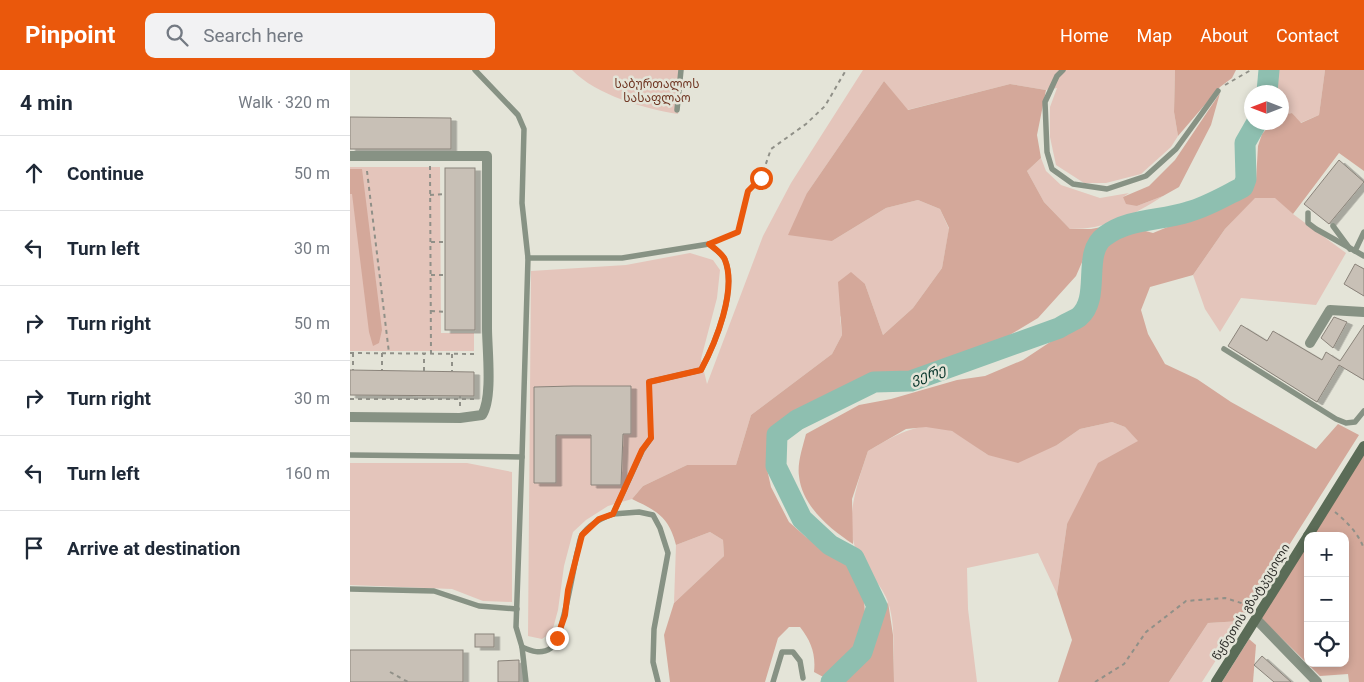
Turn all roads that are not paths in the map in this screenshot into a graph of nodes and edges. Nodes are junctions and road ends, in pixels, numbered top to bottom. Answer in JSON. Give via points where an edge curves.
{"nodes":[{"id":1,"x":475,"y":70,"type":"edge"},
{"id":2,"x":681,"y":70,"type":"edge"},
{"id":3,"x":1063,"y":70,"type":"edge"},
{"id":4,"x":1218,"y":91,"type":"road end"},
{"id":5,"x":677,"y":110,"type":"dead end"},
{"id":6,"x":350,"y":156,"type":"edge"},
{"id":7,"x":1308,"y":213,"type":"dead end"},
{"id":8,"x":1333,"y":226,"type":"dead end"},
{"id":9,"x":1364,"y":232,"type":"edge"},
{"id":10,"x":1352,"y":250,"type":"junction"},
{"id":11,"x":1364,"y":256,"type":"edge"},
{"id":12,"x":528,"y":258,"type":"junction"},
{"id":13,"x":1364,"y":312,"type":"edge"},
{"id":14,"x":1310,"y":343,"type":"dead end"},
{"id":15,"x":1224,"y":349,"type":"dead end"},
{"id":16,"x":649,"y":382,"type":"road end"},
{"id":17,"x":1364,"y":410,"type":"edge"},
{"id":18,"x":350,"y":417,"type":"edge"},
{"id":19,"x":651,"y":438,"type":"road end"},
{"id":20,"x":1364,"y":446,"type":"edge"},
{"id":21,"x":350,"y":455,"type":"edge"},
{"id":22,"x":522,"y":458,"type":"junction"},
{"id":23,"x":613,"y":514,"type":"junction"},
{"id":24,"x":1310,"y":532,"type":"edge"},
{"id":25,"x":1304,"y":542,"type":"edge"},
{"id":26,"x":350,"y":589,"type":"edge"},
{"id":27,"x":517,"y":609,"type":"junction"},
{"id":28,"x":1256,"y":619,"type":"junction"},
{"id":29,"x":522,"y":647,"type":"junction"},
{"id":30,"x":804,"y":678,"type":"dead end"},
{"id":31,"x":526,"y":682,"type":"edge"},
{"id":32,"x":658,"y":682,"type":"edge"},
{"id":33,"x":773,"y":682,"type":"edge"},
{"id":34,"x":1216,"y":682,"type":"edge"},
{"id":35,"x":1317,"y":682,"type":"edge"}],
"edges":[{"from":1,"to":12,"type":"lane","via":[[518,115],[524,129],[522,203]]},
{"from":2,"to":5,"type":"lane"},
{"from":3,"to":4,"type":"lane","via":[[1045,102],[1046,152],[1052,169],[1073,184],[1107,189],[1146,176],[1176,149]]},
{"from":6,"to":18,"type":"street","via":[[487,156],[482,354],[487,392],[485,410],[482,415],[460,418]]},
{"from":7,"to":10,"type":"lane","via":[[1308,223]]},
{"from":8,"to":10,"type":"lane"},
{"from":9,"to":10,"type":"lane"},
{"from":10,"to":11,"type":"lane"},
{"from":12,"to":16,"type":"lane","via":[[622,258],[709,244],[725,258],[730,280],[722,317],[701,370]]},
{"from":12,"to":22,"type":"lane"},
{"from":13,"to":14,"type":"street","via":[[1330,310]]},
{"from":15,"to":17,"type":"lane","via":[[1336,419],[1355,422]]},
{"from":19,"to":23,"type":"lane","via":[[642,450]]},
{"from":20,"to":24,"type":"main road","name":"წყნეთის გზატკეცილი"},
{"from":21,"to":22,"type":"lane"},
{"from":22,"to":27,"type":"lane"},
{"from":23,"to":29,"type":"lane","via":[[599,519],[582,535],[565,615],[551,648],[533,652]]},
{"from":23,"to":32,"type":"lane","via":[[639,512],[652,515],[668,553],[654,629]]},
{"from":25,"to":28,"type":"main road","name":"წყნეთის გზატკეცილი"},
{"from":26,"to":27,"type":"lane","via":[[434,591],[479,606]]},
{"from":27,"to":29,"type":"lane","via":[[516,627]]},
{"from":28,"to":34,"type":"main road","name":"წყნეთის გზატკეცილი"},
{"from":28,"to":35,"type":"street"},
{"from":29,"to":31,"type":"lane"},
{"from":30,"to":33,"type":"lane","via":[[800,661],[793,652],[782,652]]}]}
